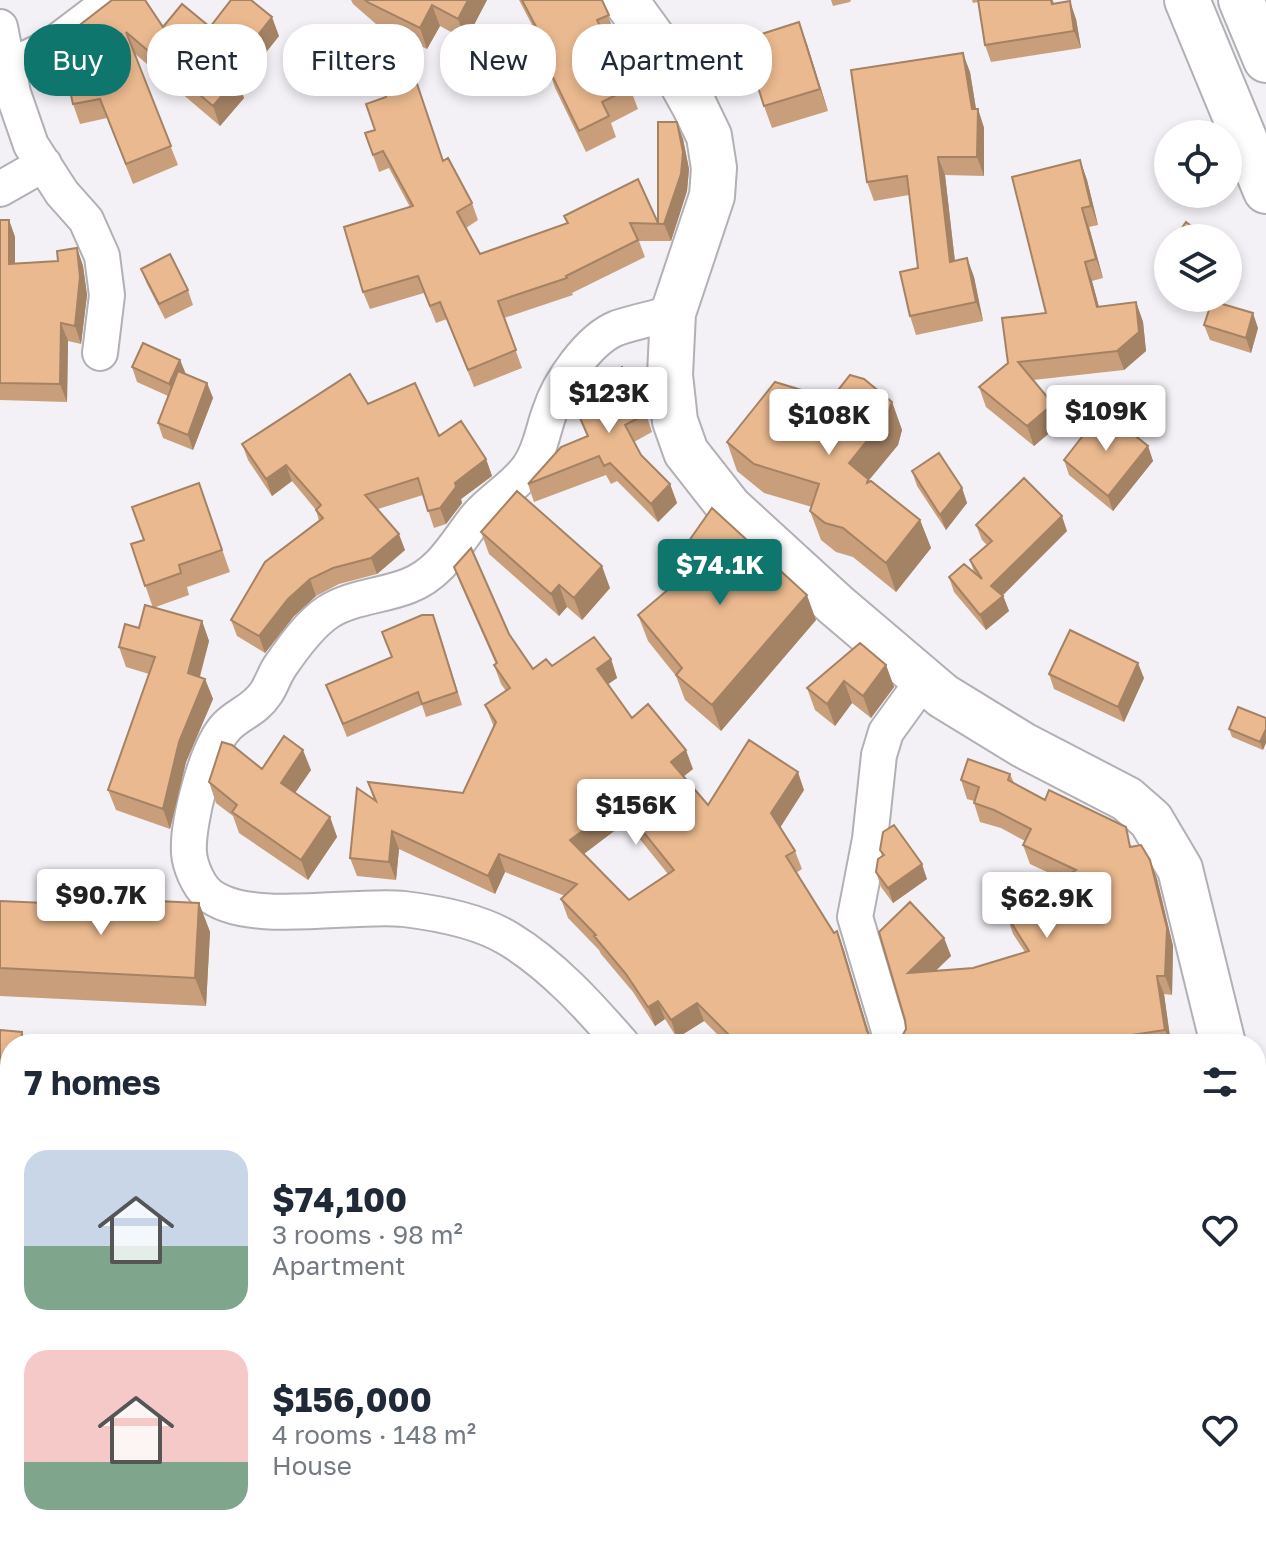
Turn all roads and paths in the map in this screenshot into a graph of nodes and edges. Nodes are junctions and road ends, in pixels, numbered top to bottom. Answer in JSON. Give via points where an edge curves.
{"nodes":[{"id":1,"x":112,"y":0,"type":"edge"},
{"id":2,"x":625,"y":0,"type":"edge"},
{"id":3,"x":1187,"y":0,"type":"edge"},
{"id":4,"x":1241,"y":0,"type":"edge"},
{"id":5,"x":0,"y":27,"type":"edge"},
{"id":6,"x":1266,"y":60,"type":"edge"},
{"id":7,"x":7,"y":86,"type":"edge"},
{"id":8,"x":44,"y":164,"type":"junction"},
{"id":9,"x":1260,"y":164,"type":"edge"},
{"id":10,"x":0,"y":189,"type":"edge"},
{"id":11,"x":673,"y":313,"type":"junction"},
{"id":12,"x":100,"y":353,"type":"dead end"},
{"id":13,"x":925,"y":678,"type":"junction"},
{"id":14,"x":612,"y":1034,"type":"edge"},
{"id":15,"x":890,"y":1034,"type":"edge"},
{"id":16,"x":1221,"y":1034,"type":"edge"}],
"edges":[{"from":1,"to":7,"type":"street"},
{"from":2,"to":11,"type":"street","via":[[670,62],[709,136],[712,196]]},
{"from":3,"to":9,"type":"street"},
{"from":4,"to":6,"type":"street"},
{"from":5,"to":7,"type":"street"},
{"from":7,"to":8,"type":"street"},
{"from":8,"to":10,"type":"street"},
{"from":8,"to":12,"type":"street","via":[[86,220],[102,256],[107,295]]},
{"from":11,"to":13,"type":"street","via":[[670,375],[675,421],[686,452],[730,508]]},
{"from":11,"to":14,"type":"street","via":[[614,329],[590,346],[550,408],[529,468],[477,516],[432,574],[329,611],[304,634],[266,694],[227,726],[216,743],[190,831],[189,857],[207,894],[264,911],[402,909],[476,925],[507,937],[543,963]]},
{"from":13,"to":15,"type":"street","via":[[886,732],[879,755],[855,917]]},
{"from":13,"to":16,"type":"street","via":[[943,696],[1127,799],[1151,820],[1180,869]]}]}
